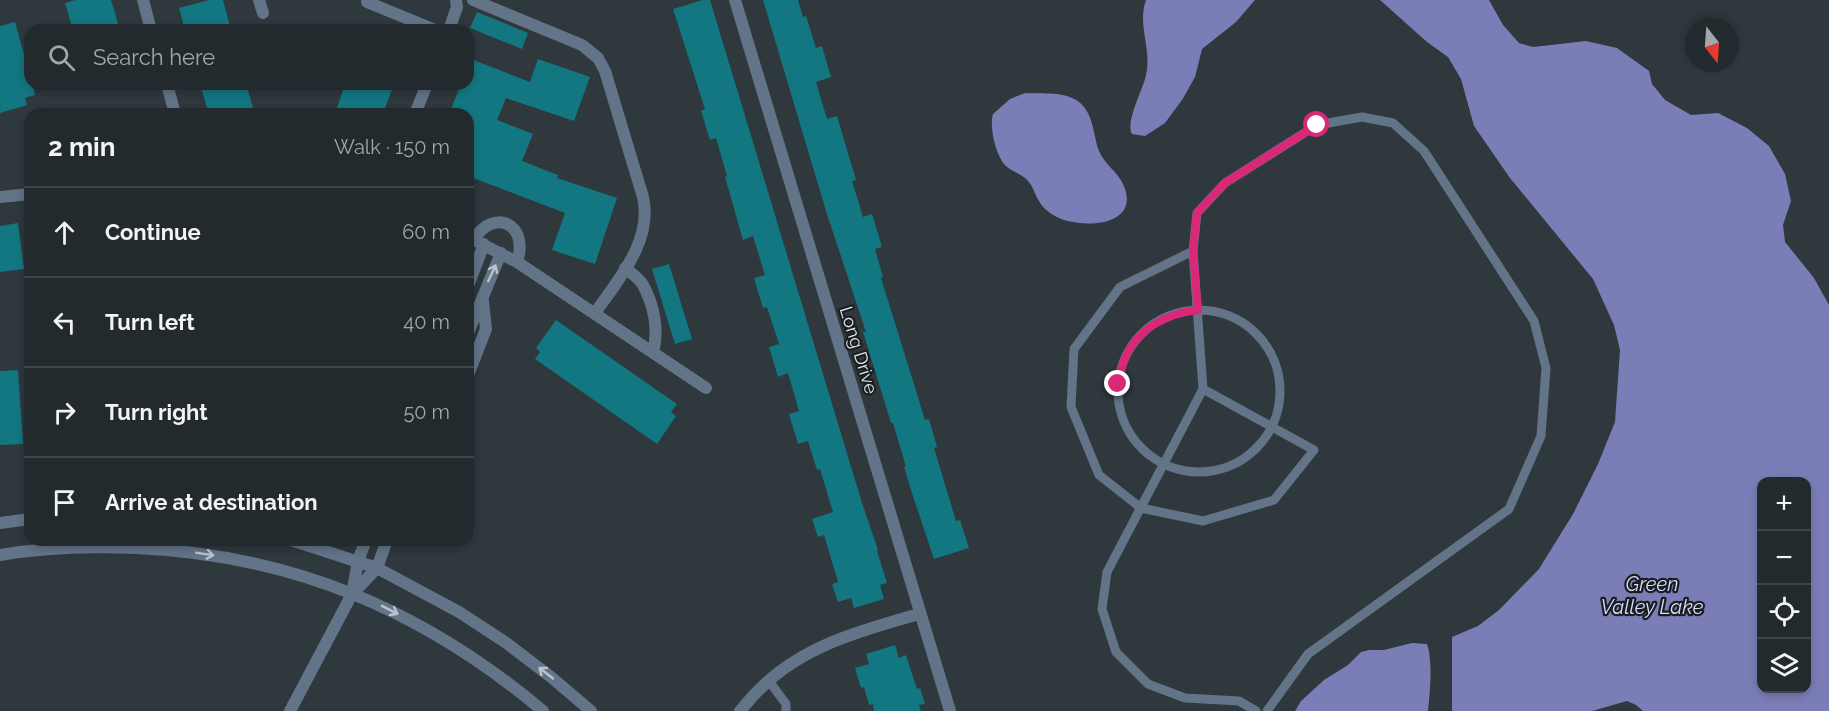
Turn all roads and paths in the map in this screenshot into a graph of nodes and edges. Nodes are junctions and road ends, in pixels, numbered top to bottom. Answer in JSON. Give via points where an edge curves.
{"nodes":[{"id":1,"x":143,"y":0,"type":"edge"},
{"id":2,"x":259,"y":0,"type":"edge"},
{"id":3,"x":456,"y":0,"type":"edge"},
{"id":4,"x":473,"y":0,"type":"edge"},
{"id":5,"x":735,"y":0,"type":"edge"},
{"id":6,"x":367,"y":2,"type":"dead end"},
{"id":7,"x":493,"y":3,"type":"edge"},
{"id":8,"x":263,"y":13,"type":"dead end"},
{"id":9,"x":150,"y":24,"type":"edge"},
{"id":10,"x":420,"y":24,"type":"edge"},
{"id":11,"x":451,"y":24,"type":"edge"},
{"id":12,"x":169,"y":90,"type":"edge"},
{"id":13,"x":425,"y":90,"type":"edge"},
{"id":14,"x":174,"y":108,"type":"edge"},
{"id":15,"x":418,"y":108,"type":"edge"},
{"id":16,"x":24,"y":195,"type":"edge"},
{"id":17,"x":0,"y":197,"type":"edge"},
{"id":18,"x":475,"y":241,"type":"edge"},
{"id":19,"x":1193,"y":251,"type":"junction"},
{"id":20,"x":501,"y":253,"type":"junction"},
{"id":21,"x":517,"y":262,"type":"junction"},
{"id":22,"x":625,"y":268,"type":"junction"},
{"id":23,"x":483,"y":300,"type":"junction"},
{"id":24,"x":474,"y":310,"type":"edge"},
{"id":25,"x":1198,"y":310,"type":"junction"},
{"id":26,"x":595,"y":313,"type":"junction"},
{"id":27,"x":474,"y":347,"type":"edge"},
{"id":28,"x":653,"y":352,"type":"junction"},
{"id":29,"x":706,"y":388,"type":"dead end"},
{"id":30,"x":1203,"y":389,"type":"junction"},
{"id":31,"x":1272,"y":427,"type":"junction"},
{"id":32,"x":1165,"y":465,"type":"junction"},
{"id":33,"x":1141,"y":508,"type":"junction"},
{"id":34,"x":24,"y":520,"type":"edge"},
{"id":35,"x":0,"y":523,"type":"edge"},
{"id":36,"x":310,"y":546,"type":"edge"},
{"id":37,"x":364,"y":546,"type":"edge"},
{"id":38,"x":385,"y":546,"type":"edge"},
{"id":39,"x":0,"y":555,"type":"edge"},
{"id":40,"x":358,"y":561,"type":"junction"},
{"id":41,"x":377,"y":568,"type":"junction"},
{"id":42,"x":352,"y":594,"type":"junction"},
{"id":43,"x":919,"y":614,"type":"junction"},
{"id":44,"x":769,"y":681,"type":"junction"},
{"id":45,"x":290,"y":711,"type":"edge"},
{"id":46,"x":543,"y":711,"type":"edge"},
{"id":47,"x":591,"y":711,"type":"edge"},
{"id":48,"x":740,"y":711,"type":"edge"},
{"id":49,"x":786,"y":711,"type":"edge"},
{"id":50,"x":950,"y":711,"type":"edge"},
{"id":51,"x":1256,"y":711,"type":"edge"},
{"id":52,"x":1267,"y":711,"type":"edge"}],
"edges":[{"from":1,"to":9,"type":"street"},
{"from":2,"to":8,"type":"street"},
{"from":3,"to":11,"type":"street"},
{"from":4,"to":7,"type":"street"},
{"from":5,"to":43,"type":"street","name":"Long Drive"},
{"from":6,"to":10,"type":"street"},
{"from":7,"to":22,"type":"street","via":[[582,45],[602,63],[646,213],[641,236]]},
{"from":12,"to":14,"type":"street"},
{"from":13,"to":15,"type":"street"},
{"from":16,"to":17,"type":"street"},
{"from":18,"to":20,"type":"street"},
{"from":18,"to":21,"type":"street","via":[[488,225],[500,223],[511,227],[521,240]]},
{"from":19,"to":25,"type":"lane"},
{"from":19,"to":33,"type":"lane","via":[[1120,287],[1074,349],[1071,407],[1099,475]]},
{"from":19,"to":52,"type":"lane","via":[[1197,213],[1225,183],[1317,125],[1362,117],[1393,123],[1424,151],[1534,321],[1546,368],[1541,436],[1509,509],[1308,654]]},
{"from":20,"to":21,"type":"street"},
{"from":23,"to":20,"type":"street","one_way":true},
{"from":21,"to":26,"type":"street"},
{"from":22,"to":26,"type":"street"},
{"from":22,"to":28,"type":"street","via":[[645,290],[657,328]]},
{"from":23,"to":24,"type":"street"},
{"from":23,"to":27,"type":"street","via":[[486,329]]},
{"from":25,"to":30,"type":"lane"},
{"from":25,"to":31,"type":"lane","via":[[1234,317],[1255,332],[1271,352],[1280,377],[1280,402]]},
{"from":25,"to":32,"type":"lane","via":[[1158,321],[1138,337],[1124,359],[1118,384],[1120,412],[1132,438]]},
{"from":26,"to":28,"type":"street"},
{"from":28,"to":29,"type":"street"},
{"from":30,"to":31,"type":"lane"},
{"from":30,"to":32,"type":"lane"},
{"from":31,"to":32,"type":"lane","via":[[1256,450],[1232,465],[1205,472]]},
{"from":31,"to":33,"type":"lane","via":[[1314,450],[1274,500],[1203,521]]},
{"from":32,"to":33,"type":"lane"},
{"from":33,"to":51,"type":"lane","via":[[1107,573],[1102,609],[1116,652],[1148,684],[1185,698],[1239,701]]},
{"from":34,"to":35,"type":"street"},
{"from":36,"to":40,"type":"street"},
{"from":37,"to":40,"type":"street"},
{"from":38,"to":41,"type":"street"},
{"from":39,"to":42,"type":"street","one_way":true,"via":[[73,547],[182,550],[281,568]]},
{"from":40,"to":41,"type":"street"},
{"from":40,"to":42,"type":"street"},
{"from":41,"to":42,"type":"street"},
{"from":47,"to":41,"type":"street","one_way":true,"via":[[505,642]]},
{"from":42,"to":45,"type":"street"},
{"from":42,"to":46,"type":"street","one_way":true,"via":[[429,630],[477,660]]},
{"from":43,"to":44,"type":"street","via":[[832,641]]},
{"from":43,"to":50,"type":"street","name":"Long Drive"},
{"from":44,"to":48,"type":"street"},
{"from":44,"to":49,"type":"lane","via":[[786,704]]}]}
